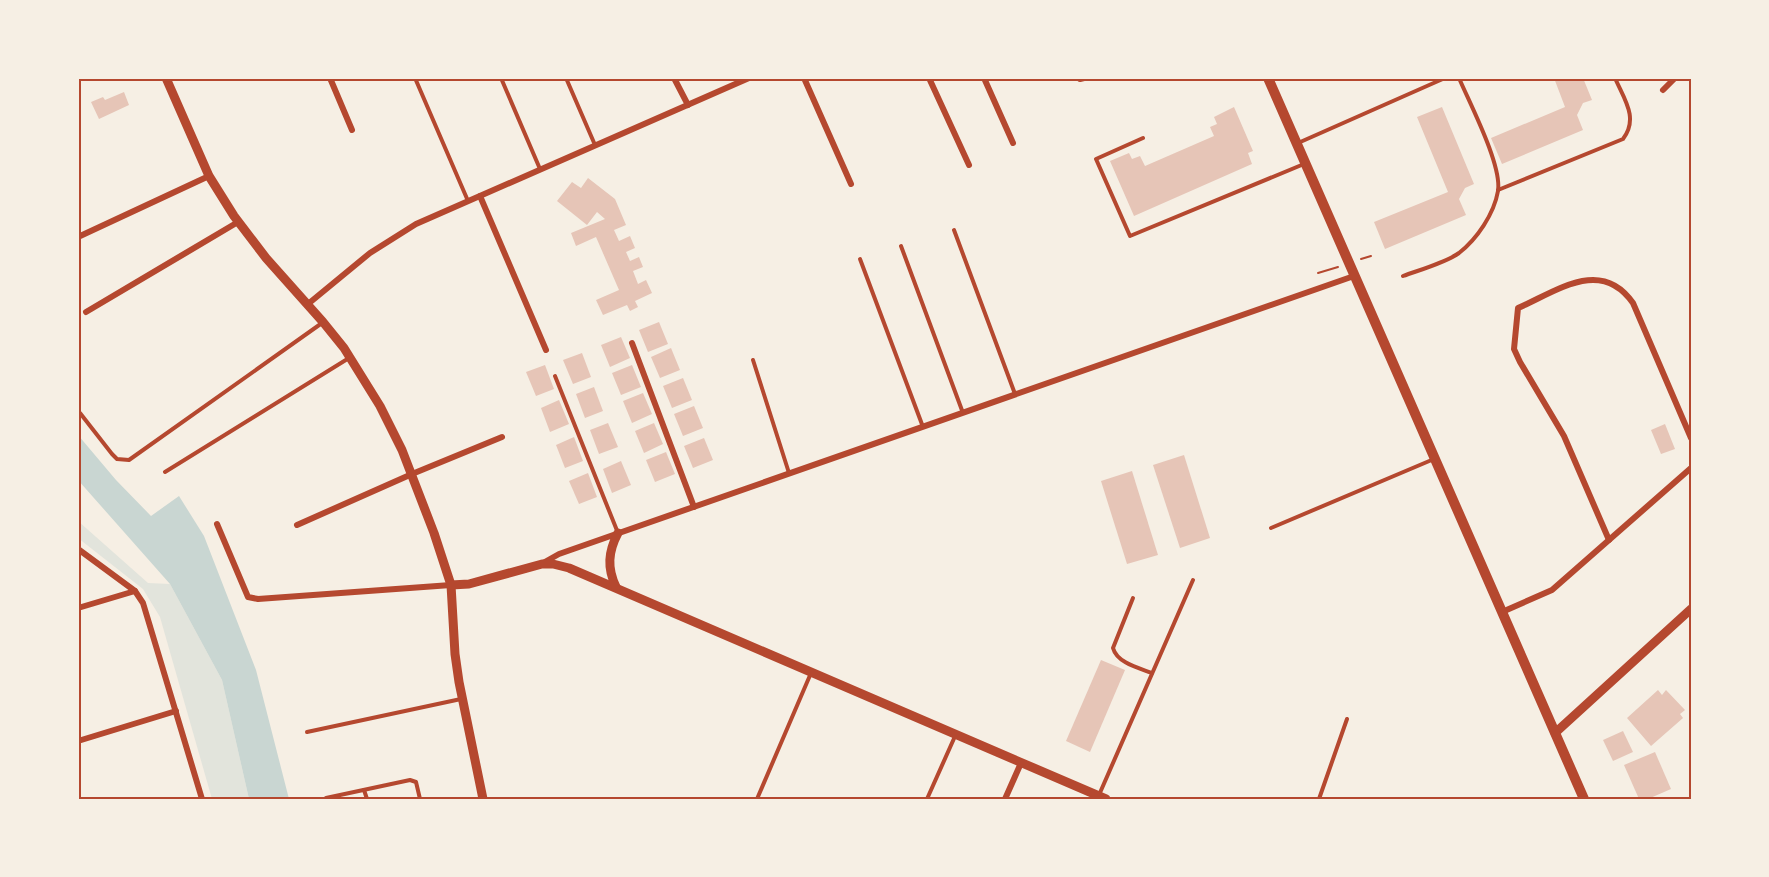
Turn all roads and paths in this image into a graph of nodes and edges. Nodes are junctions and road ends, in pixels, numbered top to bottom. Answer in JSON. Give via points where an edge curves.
{"nodes":[{"id":1,"x":166,"y":78,"type":"edge"},
{"id":2,"x":330,"y":78,"type":"edge"},
{"id":3,"x":415,"y":78,"type":"edge"},
{"id":4,"x":501,"y":78,"type":"edge"},
{"id":5,"x":566,"y":78,"type":"edge"},
{"id":6,"x":674,"y":78,"type":"edge"},
{"id":7,"x":749,"y":78,"type":"edge"},
{"id":8,"x":804,"y":78,"type":"edge"},
{"id":9,"x":929,"y":78,"type":"edge"},
{"id":10,"x":984,"y":78,"type":"edge"},
{"id":11,"x":1268,"y":78,"type":"edge"},
{"id":12,"x":1445,"y":78,"type":"edge"},
{"id":13,"x":1459,"y":78,"type":"edge"},
{"id":14,"x":1615,"y":78,"type":"edge"},
{"id":15,"x":1676,"y":78,"type":"edge"},
{"id":16,"x":1663,"y":90,"type":"dead end"},
{"id":17,"x":688,"y":105,"type":"junction"},
{"id":18,"x":352,"y":130,"type":"dead end"},
{"id":19,"x":1143,"y":138,"type":"dead end"},
{"id":20,"x":1013,"y":143,"type":"dead end"},
{"id":21,"x":1297,"y":144,"type":"junction"},
{"id":22,"x":595,"y":145,"type":"junction"},
{"id":23,"x":1305,"y":163,"type":"junction"},
{"id":24,"x":969,"y":165,"type":"dead end"},
{"id":25,"x":540,"y":169,"type":"junction"},
{"id":26,"x":210,"y":176,"type":"junction"},
{"id":27,"x":851,"y":184,"type":"dead end"},
{"id":28,"x":1498,"y":190,"type":"junction"},
{"id":29,"x":480,"y":196,"type":"junction"},
{"id":30,"x":468,"y":201,"type":"junction"},
{"id":31,"x":238,"y":222,"type":"junction"},
{"id":32,"x":954,"y":230,"type":"dead end"},
{"id":33,"x":78,"y":237,"type":"edge"},
{"id":34,"x":901,"y":246,"type":"dead end"},
{"id":35,"x":860,"y":259,"type":"dead end"},
{"id":36,"x":1354,"y":276,"type":"junction"},
{"id":37,"x":1403,"y":276,"type":"dead end"},
{"id":38,"x":308,"y":304,"type":"junction"},
{"id":39,"x":86,"y":312,"type":"dead end"},
{"id":40,"x":323,"y":322,"type":"junction"},
{"id":41,"x":632,"y":343,"type":"dead end"},
{"id":42,"x":546,"y":350,"type":"dead end"},
{"id":43,"x":350,"y":357,"type":"junction"},
{"id":44,"x":753,"y":360,"type":"dead end"},
{"id":45,"x":555,"y":376,"type":"dead end"},
{"id":46,"x":1015,"y":395,"type":"junction"},
{"id":47,"x":80,"y":413,"type":"dead end"},
{"id":48,"x":963,"y":413,"type":"junction"},
{"id":49,"x":923,"y":427,"type":"junction"},
{"id":50,"x":502,"y":437,"type":"dead end"},
{"id":51,"x":1691,"y":438,"type":"edge"},
{"id":52,"x":1435,"y":459,"type":"junction"},
{"id":53,"x":1691,"y":468,"type":"edge"},
{"id":54,"x":165,"y":472,"type":"dead end"},
{"id":55,"x":789,"y":473,"type":"junction"},
{"id":56,"x":412,"y":474,"type":"junction"},
{"id":57,"x":694,"y":507,"type":"junction"},
{"id":58,"x":217,"y":524,"type":"dead end"},
{"id":59,"x":297,"y":525,"type":"dead end"},
{"id":60,"x":1271,"y":528,"type":"dead end"},
{"id":61,"x":618,"y":533,"type":"junction"},
{"id":62,"x":1609,"y":540,"type":"junction"},
{"id":63,"x":78,"y":549,"type":"edge"},
{"id":64,"x":542,"y":564,"type":"junction"},
{"id":65,"x":1193,"y":580,"type":"dead end"},
{"id":66,"x":451,"y":585,"type":"junction"},
{"id":67,"x":616,"y":587,"type":"junction"},
{"id":68,"x":135,"y":591,"type":"junction"},
{"id":69,"x":1133,"y":598,"type":"dead end"},
{"id":70,"x":78,"y":608,"type":"edge"},
{"id":71,"x":1691,"y":609,"type":"edge"},
{"id":72,"x":1502,"y":612,"type":"junction"},
{"id":73,"x":812,"y":672,"type":"junction"},
{"id":74,"x":1152,"y":673,"type":"junction"},
{"id":75,"x":462,"y":699,"type":"junction"},
{"id":76,"x":176,"y":711,"type":"junction"},
{"id":77,"x":1347,"y":719,"type":"dead end"},
{"id":78,"x":307,"y":732,"type":"dead end"},
{"id":79,"x":1555,"y":733,"type":"junction"},
{"id":80,"x":956,"y":734,"type":"junction"},
{"id":81,"x":78,"y":741,"type":"edge"},
{"id":82,"x":1021,"y":763,"type":"junction"},
{"id":83,"x":364,"y":790,"type":"junction"},
{"id":84,"x":1102,"y":797,"type":"edge"},
{"id":85,"x":326,"y":798,"type":"edge"},
{"id":86,"x":202,"y":799,"type":"edge"},
{"id":87,"x":367,"y":799,"type":"edge"},
{"id":88,"x":420,"y":799,"type":"edge"},
{"id":89,"x":483,"y":799,"type":"edge"},
{"id":90,"x":757,"y":799,"type":"edge"},
{"id":91,"x":927,"y":799,"type":"edge"},
{"id":92,"x":1005,"y":799,"type":"edge"},
{"id":93,"x":1319,"y":799,"type":"edge"},
{"id":94,"x":1584,"y":799,"type":"edge"}],
"edges":[{"from":1,"to":26,"type":"street"},
{"from":2,"to":18,"type":"street"},
{"from":3,"to":30,"type":"lane"},
{"from":4,"to":25,"type":"lane"},
{"from":5,"to":22,"type":"lane"},
{"from":6,"to":17,"type":"street"},
{"from":7,"to":17,"type":"street"},
{"from":8,"to":27,"type":"street"},
{"from":9,"to":24,"type":"street"},
{"from":10,"to":20,"type":"street"},
{"from":11,"to":21,"type":"main road"},
{"from":12,"to":21,"type":"lane"},
{"from":13,"to":28,"type":"lane","via":[[1495,165]]},
{"from":14,"to":28,"type":"lane","via":[[1631,118],[1630,130],[1623,139]]},
{"from":15,"to":16,"type":"street"},
{"from":17,"to":22,"type":"street"},
{"from":19,"to":23,"type":"lane","via":[[1096,159],[1130,236]]},
{"from":21,"to":23,"type":"main road"},
{"from":22,"to":25,"type":"street"},
{"from":23,"to":36,"type":"main road"},
{"from":25,"to":29,"type":"street"},
{"from":26,"to":31,"type":"street"},
{"from":26,"to":33,"type":"street"},
{"from":28,"to":37,"type":"lane","via":[[1486,222],[1457,254]]},
{"from":29,"to":30,"type":"street"},
{"from":29,"to":42,"type":"street"},
{"from":30,"to":38,"type":"street","via":[[393,237]]},
{"from":31,"to":38,"type":"street"},
{"from":31,"to":39,"type":"street"},
{"from":32,"to":46,"type":"lane"},
{"from":34,"to":48,"type":"lane"},
{"from":35,"to":49,"type":"lane"},
{"from":36,"to":46,"type":"street"},
{"from":36,"to":52,"type":"main road"},
{"from":38,"to":40,"type":"street"},
{"from":40,"to":43,"type":"street"},
{"from":40,"to":47,"type":"lane","via":[[129,460],[117,459]]},
{"from":41,"to":57,"type":"street"},
{"from":43,"to":54,"type":"lane"},
{"from":43,"to":56,"type":"street","via":[[380,406]]},
{"from":44,"to":55,"type":"lane"},
{"from":45,"to":61,"type":"lane"},
{"from":46,"to":48,"type":"street"},
{"from":48,"to":49,"type":"street"},
{"from":49,"to":55,"type":"street"},
{"from":50,"to":56,"type":"street"},
{"from":51,"to":62,"type":"street","via":[[1633,303],[1620,288],[1602,280],[1582,280],[1518,308],[1514,349],[1564,436]]},
{"from":52,"to":60,"type":"lane"},
{"from":52,"to":72,"type":"main road"},
{"from":53,"to":62,"type":"street"},
{"from":55,"to":57,"type":"street"},
{"from":56,"to":59,"type":"street"},
{"from":56,"to":66,"type":"street"},
{"from":57,"to":61,"type":"street"},
{"from":58,"to":66,"type":"street","via":[[248,597]]},
{"from":61,"to":64,"type":"street"},
{"from":61,"to":67,"type":"street","via":[[609,563]]},
{"from":62,"to":72,"type":"street","via":[[1552,590]]},
{"from":63,"to":68,"type":"street"},
{"from":64,"to":66,"type":"street","via":[[469,584]]},
{"from":64,"to":67,"type":"street","via":[[569,568]]},
{"from":65,"to":74,"type":"lane"},
{"from":66,"to":75,"type":"street","via":[[454,654]]},
{"from":67,"to":73,"type":"street"},
{"from":68,"to":70,"type":"street"},
{"from":68,"to":76,"type":"street","via":[[147,612]]},
{"from":69,"to":74,"type":"lane","via":[[1113,652]]},
{"from":71,"to":79,"type":"street"},
{"from":72,"to":79,"type":"main road"},
{"from":73,"to":80,"type":"street"},
{"from":73,"to":90,"type":"lane"},
{"from":74,"to":84,"type":"lane"},
{"from":75,"to":78,"type":"lane"},
{"from":75,"to":89,"type":"street"},
{"from":76,"to":81,"type":"street"},
{"from":76,"to":86,"type":"street"},
{"from":77,"to":93,"type":"lane"},
{"from":79,"to":94,"type":"main road"},
{"from":80,"to":82,"type":"street"},
{"from":80,"to":91,"type":"lane"},
{"from":82,"to":84,"type":"street"},
{"from":82,"to":92,"type":"street"},
{"from":83,"to":85,"type":"lane"},
{"from":83,"to":87,"type":"lane"},
{"from":83,"to":88,"type":"lane","via":[[410,780],[416,782]]}]}
